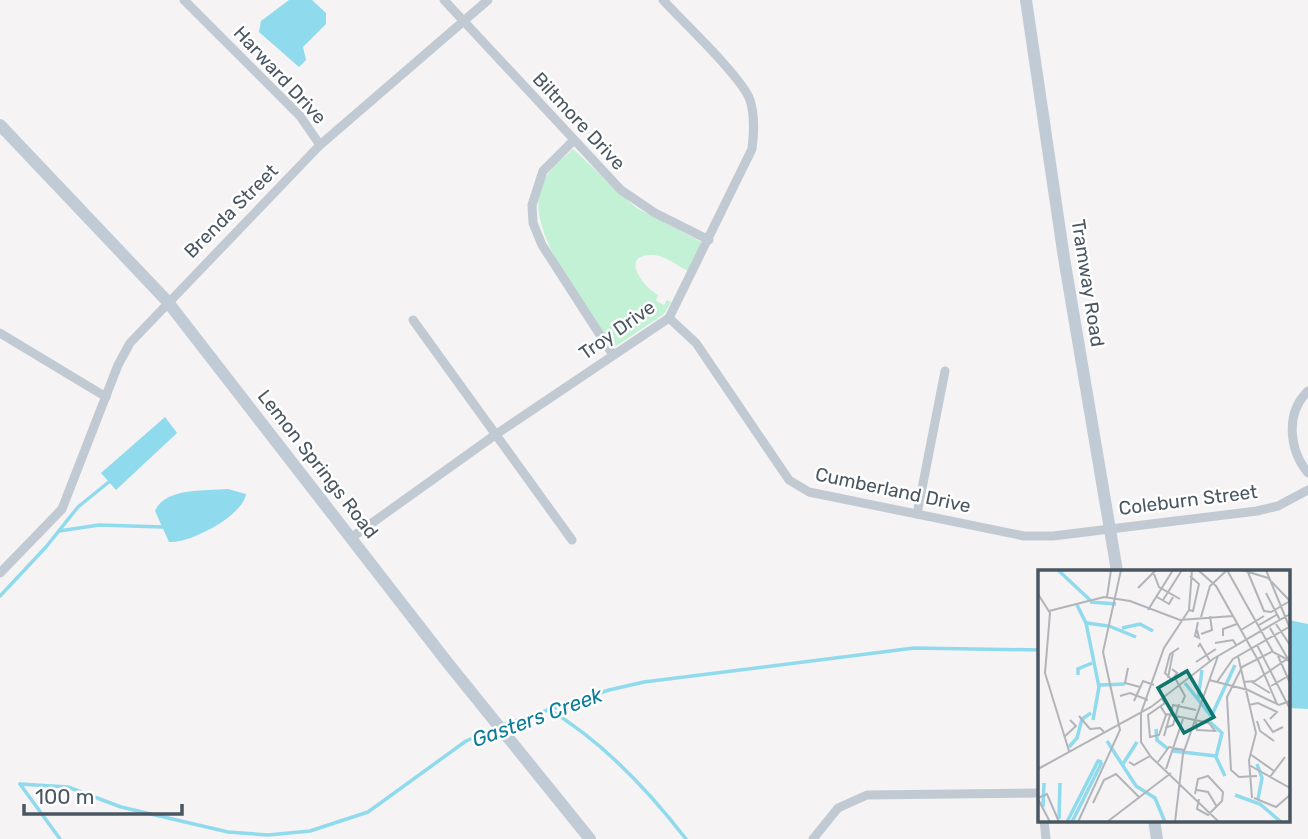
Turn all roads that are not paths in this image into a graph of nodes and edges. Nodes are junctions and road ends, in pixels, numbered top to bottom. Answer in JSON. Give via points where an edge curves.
{"nodes":[{"id":1,"x":184,"y":0,"type":"edge"},
{"id":2,"x":444,"y":0,"type":"edge"},
{"id":3,"x":488,"y":0,"type":"edge"},
{"id":4,"x":663,"y":0,"type":"edge"},
{"id":5,"x":1026,"y":0,"type":"edge"},
{"id":6,"x":463,"y":22,"type":"junction"},
{"id":7,"x":0,"y":125,"type":"edge"},
{"id":8,"x":573,"y":141,"type":"junction"},
{"id":9,"x":320,"y":145,"type":"junction"},
{"id":10,"x":709,"y":240,"type":"junction"},
{"id":11,"x":167,"y":301,"type":"junction"},
{"id":12,"x":669,"y":318,"type":"junction"},
{"id":13,"x":413,"y":320,"type":"dead end"},
{"id":14,"x":0,"y":333,"type":"edge"},
{"id":15,"x":612,"y":355,"type":"junction"},
{"id":16,"x":945,"y":371,"type":"dead end"},
{"id":17,"x":1308,"y":391,"type":"edge"},
{"id":18,"x":106,"y":397,"type":"junction"},
{"id":19,"x":495,"y":435,"type":"junction"},
{"id":20,"x":1308,"y":473,"type":"edge"},
{"id":21,"x":1308,"y":490,"type":"edge"},
{"id":22,"x":917,"y":514,"type":"junction"},
{"id":23,"x":1110,"y":527,"type":"junction"},
{"id":24,"x":351,"y":538,"type":"junction"},
{"id":25,"x":572,"y":540,"type":"dead end"},
{"id":26,"x":1117,"y":570,"type":"edge"},
{"id":27,"x":0,"y":573,"type":"edge"},
{"id":28,"x":1038,"y":794,"type":"edge"},
{"id":29,"x":590,"y":839,"type":"edge"},
{"id":30,"x":813,"y":839,"type":"edge"}],
"edges":[{"from":1,"to":9,"type":"street","name":"Harward Drive","via":[[300,116]]},
{"from":2,"to":6,"type":"street","name":"Biltmore Drive"},
{"from":3,"to":6,"type":"street","name":"Brenda Street"},
{"from":4,"to":10,"type":"street","name":"Troy Drive","via":[[739,81],[750,98],[754,117],[752,149]]},
{"from":5,"to":23,"type":"street","name":"Tramway Road"},
{"from":6,"to":8,"type":"street","name":"Biltmore Drive"},
{"from":6,"to":9,"type":"street","name":"Brenda Street"},
{"from":7,"to":11,"type":"street","name":"Lemon Springs Road"},
{"from":8,"to":10,"type":"street","name":"Biltmore Drive","via":[[637,203]]},
{"from":8,"to":15,"type":"street","via":[[543,171],[532,205],[533,223]]},
{"from":9,"to":11,"type":"street","name":"Brenda Street"},
{"from":10,"to":12,"type":"street","name":"Troy Drive"},
{"from":11,"to":18,"type":"street","name":"Brenda Street","via":[[124,351]]},
{"from":11,"to":24,"type":"street","name":"Lemon Springs Road"},
{"from":12,"to":15,"type":"street","name":"Troy Drive"},
{"from":12,"to":22,"type":"street","name":"Cumberland Drive","via":[[696,344],[789,480],[809,492]]},
{"from":13,"to":19,"type":"street"},
{"from":14,"to":18,"type":"street"},
{"from":15,"to":19,"type":"street","name":"Troy Drive"},
{"from":16,"to":22,"type":"street"},
{"from":17,"to":20,"type":"street","via":[[1290,429],[1299,462]]},
{"from":18,"to":27,"type":"street","name":"Brenda Street","via":[[62,509]]},
{"from":19,"to":24,"type":"street","name":"Troy Drive"},
{"from":19,"to":25,"type":"street"},
{"from":21,"to":23,"type":"street","name":"Coleburn Street","via":[[1257,511]]},
{"from":22,"to":23,"type":"street","name":"Cumberland Drive","via":[[1024,536]]},
{"from":23,"to":26,"type":"street","name":"Tramway Road"},
{"from":24,"to":29,"type":"street","name":"Lemon Springs Road"},
{"from":28,"to":30,"type":"street","via":[[867,795],[838,808]]}]}
